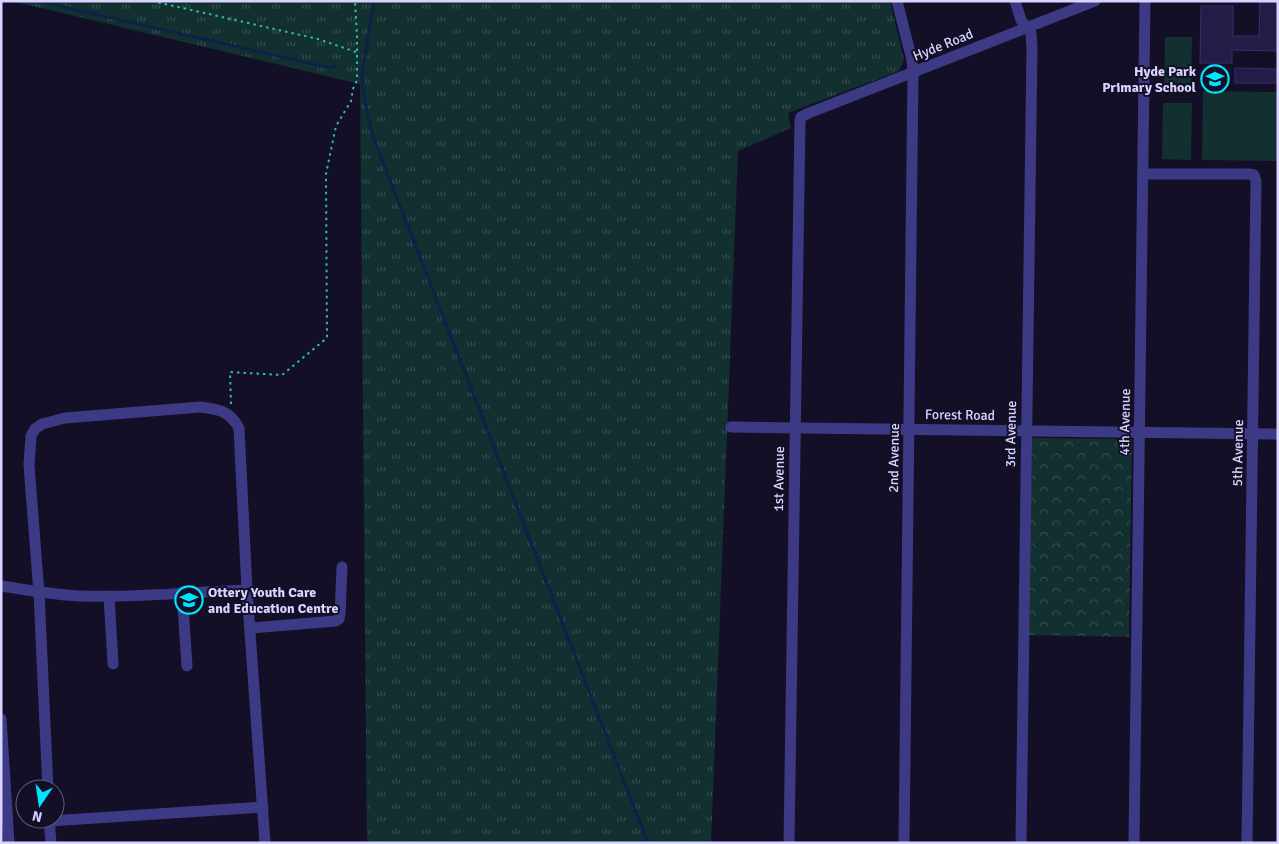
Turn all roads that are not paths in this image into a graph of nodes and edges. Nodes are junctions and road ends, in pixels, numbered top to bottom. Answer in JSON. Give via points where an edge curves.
{"nodes":[{"id":1,"x":897,"y":1,"type":"edge"},
{"id":2,"x":1016,"y":1,"type":"edge"},
{"id":3,"x":1095,"y":1,"type":"edge"},
{"id":4,"x":1145,"y":1,"type":"edge"},
{"id":5,"x":1027,"y":28,"type":"junction"},
{"id":6,"x":913,"y":73,"type":"junction"},
{"id":7,"x":801,"y":117,"type":"joint"},
{"id":8,"x":1143,"y":174,"type":"junction"},
{"id":9,"x":731,"y":427,"type":"dead end"},
{"id":10,"x":795,"y":429,"type":"junction"},
{"id":11,"x":910,"y":429,"type":"junction"},
{"id":12,"x":1026,"y":431,"type":"junction"},
{"id":13,"x":1140,"y":432,"type":"junction"},
{"id":14,"x":1253,"y":434,"type":"junction"},
{"id":15,"x":1278,"y":434,"type":"edge"},
{"id":16,"x":342,"y":567,"type":"dead end"},
{"id":17,"x":1,"y":586,"type":"edge"},
{"id":18,"x":247,"y":590,"type":"junction"},
{"id":19,"x":182,"y":592,"type":"junction"},
{"id":20,"x":39,"y":593,"type":"junction"},
{"id":21,"x":109,"y":596,"type":"junction"},
{"id":22,"x":250,"y":628,"type":"junction"},
{"id":23,"x":113,"y":664,"type":"dead end"},
{"id":24,"x":187,"y":666,"type":"dead end"},
{"id":25,"x":1,"y":719,"type":"edge"},
{"id":26,"x":48,"y":779,"type":"edge"},
{"id":27,"x":263,"y":807,"type":"junction"},
{"id":28,"x":65,"y":819,"type":"edge"},
{"id":29,"x":50,"y":829,"type":"edge"},
{"id":30,"x":9,"y":843,"type":"edge"},
{"id":31,"x":51,"y":843,"type":"edge"},
{"id":32,"x":265,"y":843,"type":"edge"},
{"id":33,"x":790,"y":843,"type":"edge"},
{"id":34,"x":904,"y":843,"type":"edge"},
{"id":35,"x":1021,"y":843,"type":"edge"},
{"id":36,"x":1134,"y":843,"type":"edge"},
{"id":37,"x":1247,"y":843,"type":"edge"}],
"edges":[{"from":1,"to":6,"type":"street","name":"2nd Avenue"},
{"from":2,"to":5,"type":"street","name":"3rd Avenue","via":[[1021,20]]},
{"from":3,"to":5,"type":"street","name":"Hyde Road"},
{"from":4,"to":8,"type":"street","name":"4th Avenue"},
{"from":5,"to":6,"type":"street","name":"Hyde Road"},
{"from":5,"to":12,"type":"street","name":"3rd Avenue","via":[[1032,37],[1032,48]]},
{"from":6,"to":7,"type":"street","name":"Hyde Road"},
{"from":6,"to":11,"type":"street","name":"2nd Avenue"},
{"from":7,"to":10,"type":"street","name":"1st Avenue","via":[[798,130]]},
{"from":8,"to":13,"type":"street","name":"4th Avenue"},
{"from":8,"to":14,"type":"street","name":"5th Avenue","via":[[1254,175]]},
{"from":9,"to":10,"type":"street","name":"Forest Road"},
{"from":10,"to":11,"type":"street","name":"Forest Road"},
{"from":10,"to":33,"type":"street","name":"1st Avenue"},
{"from":11,"to":12,"type":"street","name":"Forest Road"},
{"from":11,"to":34,"type":"street","name":"2nd Avenue"},
{"from":12,"to":13,"type":"street","name":"Forest Road"},
{"from":12,"to":35,"type":"street","name":"3rd Avenue"},
{"from":13,"to":14,"type":"street","name":"Forest Road"},
{"from":13,"to":36,"type":"street","name":"4th Avenue"},
{"from":14,"to":15,"type":"street","name":"Forest Road"},
{"from":14,"to":37,"type":"street","name":"5th Avenue"},
{"from":16,"to":22,"type":"street","via":[[340,614],[336,621]]},
{"from":17,"to":20,"type":"street"},
{"from":18,"to":19,"type":"street"},
{"from":18,"to":20,"type":"street","via":[[239,428],[226,412],[200,407],[65,418],[38,426],[31,436],[29,451]]},
{"from":18,"to":22,"type":"street"},
{"from":19,"to":21,"type":"street"},
{"from":19,"to":24,"type":"street"},
{"from":20,"to":21,"type":"street"},
{"from":20,"to":26,"type":"street"},
{"from":21,"to":23,"type":"street"},
{"from":22,"to":27,"type":"street"},
{"from":25,"to":30,"type":"street"},
{"from":27,"to":28,"type":"street"},
{"from":27,"to":32,"type":"street"},
{"from":29,"to":31,"type":"street"}]}
